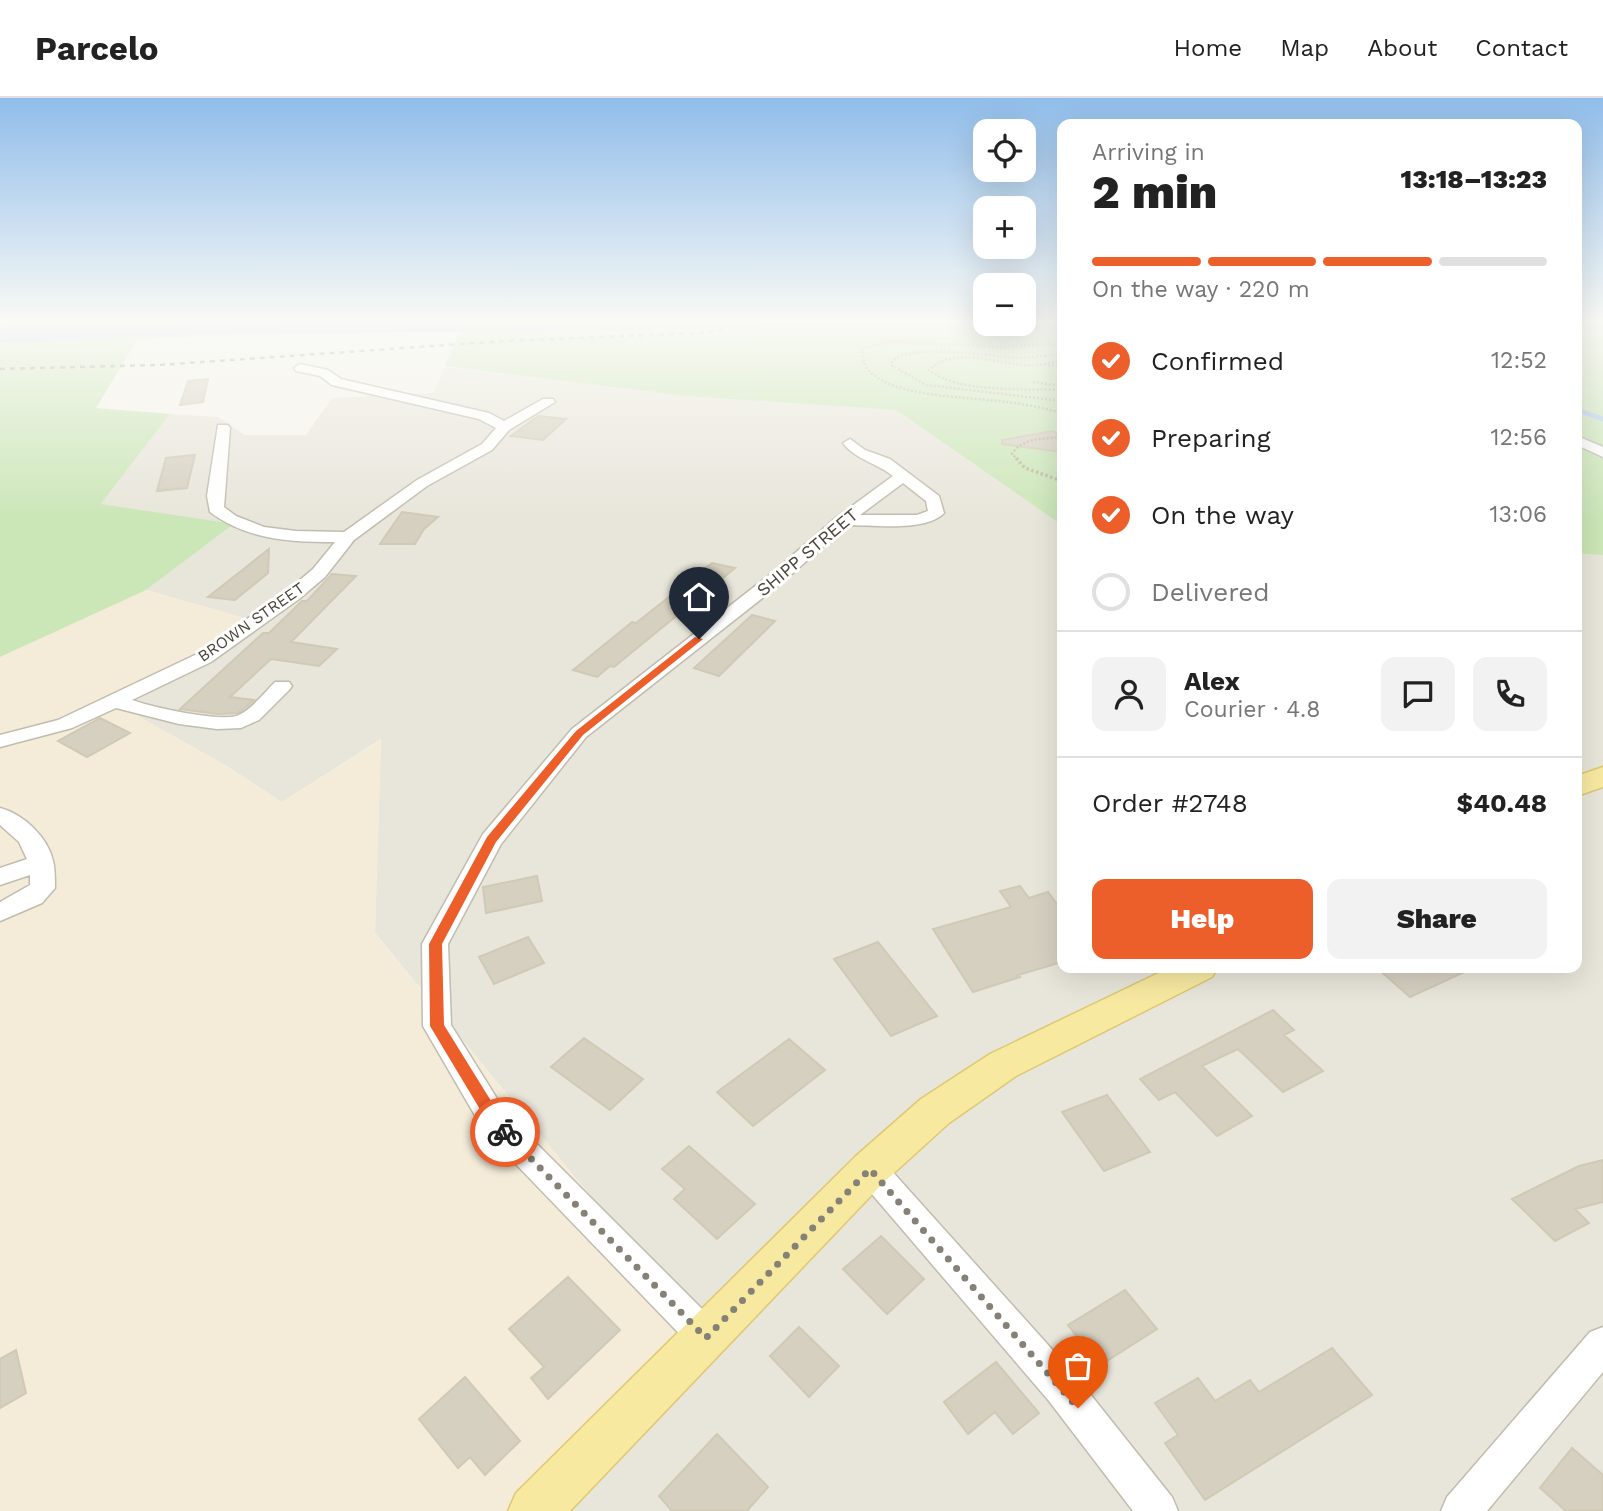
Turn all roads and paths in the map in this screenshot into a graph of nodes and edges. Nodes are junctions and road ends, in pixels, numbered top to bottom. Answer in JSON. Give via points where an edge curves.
{"nodes":[{"id":1,"x":367,"y":389,"type":"edge"},
{"id":2,"x":908,"y":389,"type":"edge"},
{"id":3,"x":956,"y":389,"type":"edge"},
{"id":4,"x":1057,"y":400,"type":"edge"},
{"id":5,"x":548,"y":402,"type":"dead end"},
{"id":6,"x":1057,"y":412,"type":"edge"},
{"id":7,"x":504,"y":427,"type":"junction"},
{"id":8,"x":223,"y":428,"type":"dead end"},
{"id":9,"x":1057,"y":438,"type":"edge"},
{"id":10,"x":1582,"y":442,"type":"edge"},
{"id":11,"x":850,"y":443,"type":"dead end"},
{"id":12,"x":1603,"y":453,"type":"edge"},
{"id":13,"x":901,"y":477,"type":"junction"},
{"id":14,"x":1057,"y":479,"type":"edge"},
{"id":15,"x":843,"y":520,"type":"junction"},
{"id":16,"x":348,"y":537,"type":"junction"},
{"id":17,"x":282,"y":687,"type":"dead end"},
{"id":18,"x":118,"y":701,"type":"junction"},
{"id":19,"x":0,"y":741,"type":"edge"},
{"id":20,"x":1603,"y":776,"type":"edge"},
{"id":21,"x":1582,"y":785,"type":"edge"},
{"id":22,"x":0,"y":815,"type":"edge"},
{"id":23,"x":42,"y":862,"type":"junction"},
{"id":24,"x":0,"y":877,"type":"edge"},
{"id":25,"x":0,"y":912,"type":"edge"},
{"id":26,"x":1190,"y":973,"type":"edge"},
{"id":27,"x":870,"y":1169,"type":"junction"},
{"id":28,"x":706,"y":1338,"type":"junction"},
{"id":29,"x":1603,"y":1345,"type":"edge"},
{"id":30,"x":534,"y":1511,"type":"edge"},
{"id":31,"x":1158,"y":1511,"type":"edge"},
{"id":32,"x":1461,"y":1511,"type":"edge"}],
"edges":[{"from":1,"to":7,"type":"street","via":[[484,416]]},
{"from":2,"to":6,"type":"path"},
{"from":3,"to":4,"type":"path"},
{"from":5,"to":7,"type":"street","name":"BROWN STREET"},
{"from":7,"to":16,"type":"street","name":"BROWN STREET","via":[[486,447],[422,484]]},
{"from":8,"to":16,"type":"street","via":[[215,496],[216,509],[226,518],[242,527],[299,537]]},
{"from":9,"to":14,"type":"path","via":[[1026,442],[1012,454],[1025,468]]},
{"from":10,"to":12,"type":"street"},
{"from":11,"to":13,"type":"street","via":[[860,453],[885,462]]},
{"from":13,"to":15,"type":"street","name":"SHIPP STREET"},
{"from":13,"to":15,"type":"street","via":[[933,499],[936,513],[896,522]]},
{"from":15,"to":28,"type":"street","name":"SHIPP STREET","via":[[778,577],[579,733],[491,840],[435,944],[437,1026],[495,1122]]},
{"from":16,"to":18,"type":"street","name":"BROWN STREET","via":[[319,573],[270,612],[204,658]]},
{"from":17,"to":18,"type":"street","via":[[250,716],[234,723],[143,711]]},
{"from":18,"to":19,"type":"street","name":"BROWN STREET","via":[[65,724]]},
{"from":20,"to":21,"type":"main road"},
{"from":22,"to":23,"type":"street","via":[[31,838]]},
{"from":23,"to":24,"type":"street"},
{"from":23,"to":25,"type":"street","via":[[43,887],[33,897]]},
{"from":26,"to":27,"type":"main road","via":[[1003,1065],[935,1111]]},
{"from":27,"to":28,"type":"main road"},
{"from":27,"to":31,"type":"street","via":[[1062,1388]]},
{"from":28,"to":30,"type":"main road"},
{"from":29,"to":32,"type":"street"}]}
